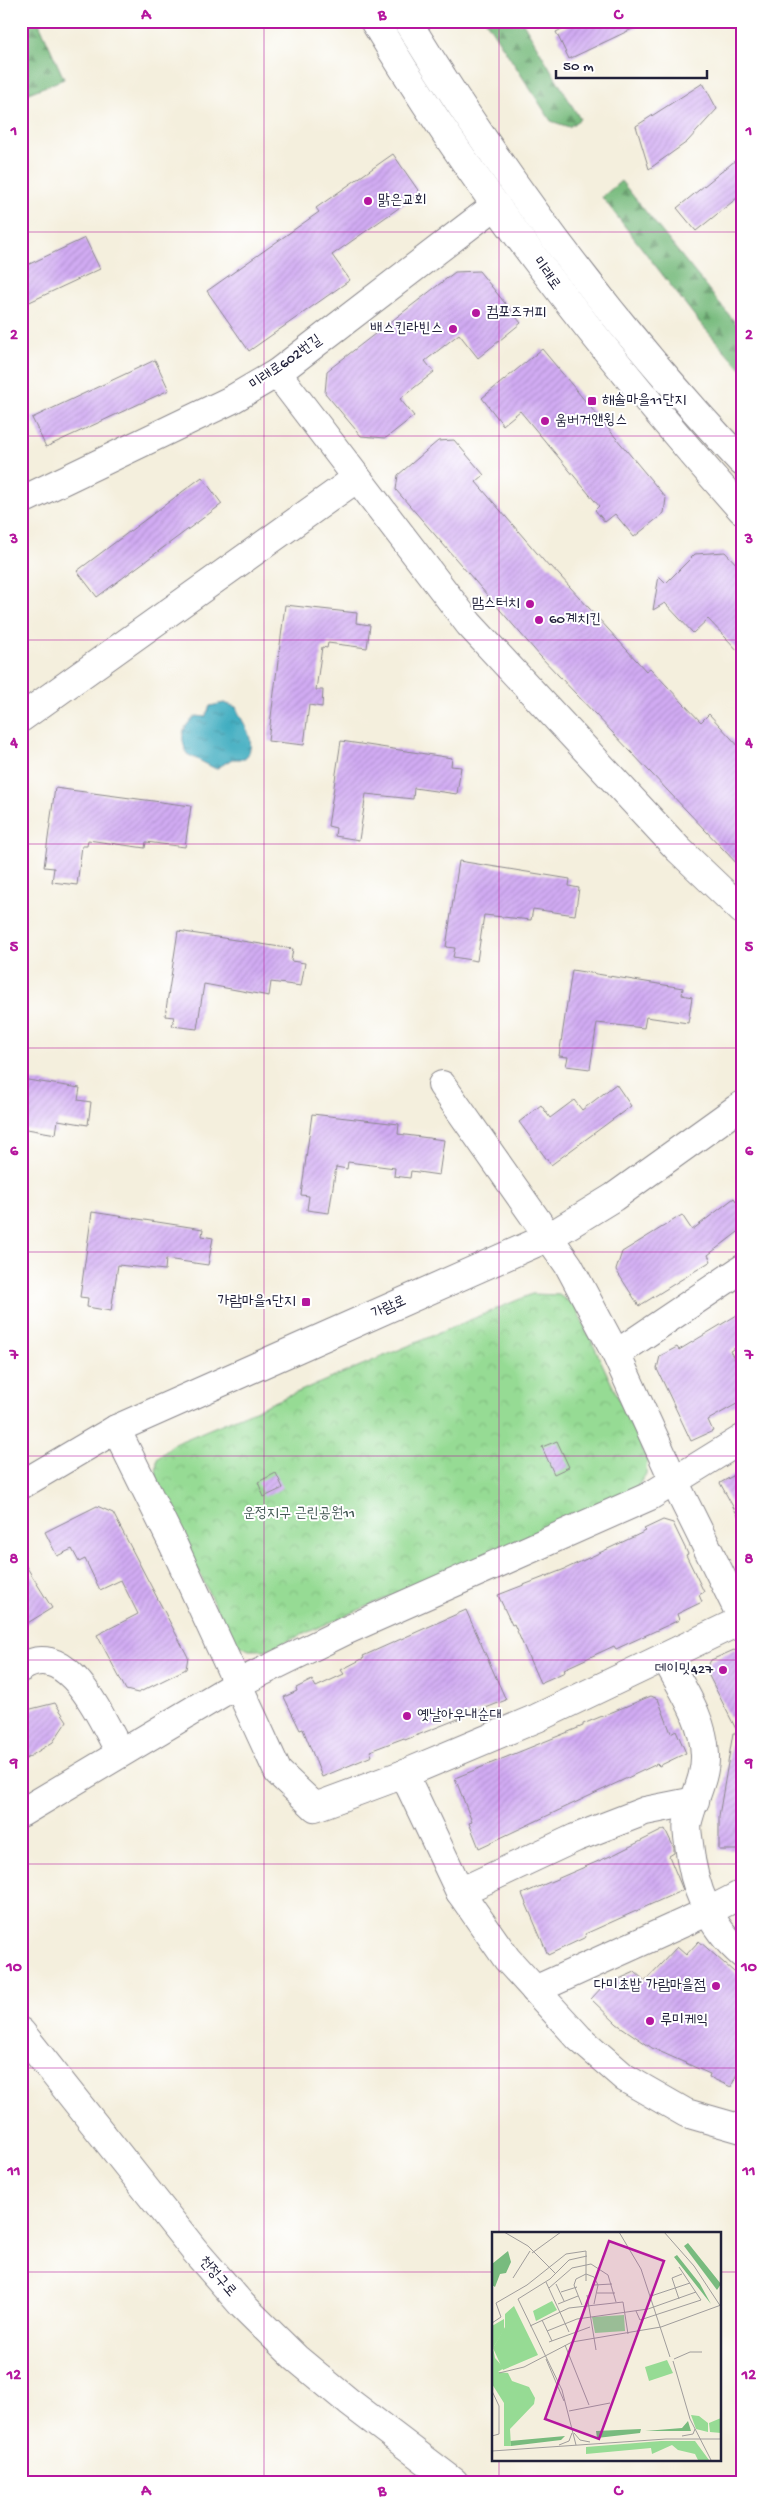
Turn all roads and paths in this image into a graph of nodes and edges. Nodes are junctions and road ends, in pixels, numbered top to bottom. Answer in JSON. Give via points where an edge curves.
{"nodes":[{"id":1,"x":374,"y":21,"type":"edge"},
{"id":2,"x":407,"y":21,"type":"edge"},
{"id":3,"x":496,"y":205,"type":"junction"},
{"id":4,"x":277,"y":373,"type":"junction"},
{"id":5,"x":742,"y":462,"type":"edge"},
{"id":6,"x":357,"y":478,"type":"junction"},
{"id":7,"x":27,"y":498,"type":"dead end"},
{"id":8,"x":742,"y":510,"type":"edge"},
{"id":9,"x":21,"y":718,"type":"edge"},
{"id":10,"x":742,"y":910,"type":"edge"},
{"id":11,"x":442,"y":1085,"type":"dead end"},
{"id":12,"x":742,"y":1104,"type":"edge"},
{"id":13,"x":549,"y":1237,"type":"junction"},
{"id":14,"x":742,"y":1269,"type":"edge"},
{"id":15,"x":616,"y":1354,"type":"junction"},
{"id":16,"x":116,"y":1429,"type":"junction"},
{"id":17,"x":742,"y":1439,"type":"edge"},
{"id":18,"x":674,"y":1481,"type":"junction"},
{"id":19,"x":21,"y":1485,"type":"edge"},
{"id":20,"x":742,"y":1619,"type":"edge"},
{"id":21,"x":665,"y":1656,"type":"junction"},
{"id":22,"x":21,"y":1668,"type":"edge"},
{"id":23,"x":236,"y":1684,"type":"junction"},
{"id":24,"x":120,"y":1752,"type":"junction"},
{"id":25,"x":404,"y":1774,"type":"junction"},
{"id":26,"x":694,"y":1801,"type":"junction"},
{"id":27,"x":21,"y":1813,"type":"edge"},
{"id":28,"x":460,"y":1892,"type":"junction"},
{"id":29,"x":742,"y":1894,"type":"edge"},
{"id":30,"x":707,"y":1912,"type":"junction"},
{"id":31,"x":742,"y":1954,"type":"edge"},
{"id":32,"x":535,"y":1990,"type":"junction"},
{"id":33,"x":21,"y":2032,"type":"edge"},
{"id":34,"x":742,"y":2129,"type":"edge"},
{"id":35,"x":454,"y":2482,"type":"edge"}],
"edges":[{"from":1,"to":3,"type":"street","name":"미래로"},
{"from":2,"to":5,"type":"street","name":"미래로","via":[[518,191],[580,274]]},
{"from":3,"to":4,"type":"street","name":"미래로602번길"},
{"from":3,"to":8,"type":"street","name":"미래로","via":[[561,295],[678,438]]},
{"from":4,"to":6,"type":"street"},
{"from":4,"to":7,"type":"street","name":"미래로602번길","via":[[231,400]]},
{"from":6,"to":9,"type":"street"},
{"from":6,"to":10,"type":"street","via":[[469,624],[679,850]]},
{"from":11,"to":13,"type":"street"},
{"from":12,"to":13,"type":"street","name":"가람로","via":[[614,1197]]},
{"from":13,"to":15,"type":"street","via":[[569,1266]]},
{"from":13,"to":16,"type":"street","name":"가람로"},
{"from":14,"to":15,"type":"street"},
{"from":15,"to":18,"type":"street"},
{"from":16,"to":19,"type":"street","name":"가람로"},
{"from":16,"to":23,"type":"street","via":[[173,1544]]},
{"from":17,"to":18,"type":"street"},
{"from":18,"to":20,"type":"street"},
{"from":18,"to":23,"type":"street","via":[[607,1516],[362,1624]]},
{"from":20,"to":21,"type":"street"},
{"from":21,"to":25,"type":"street","via":[[538,1718]]},
{"from":21,"to":26,"type":"street","via":[[701,1726],[705,1755]]},
{"from":22,"to":24,"type":"street","via":[[41,1661],[62,1666],[75,1677]]},
{"from":23,"to":24,"type":"street"},
{"from":23,"to":25,"type":"street","via":[[278,1772],[316,1807]]},
{"from":24,"to":27,"type":"street"},
{"from":25,"to":28,"type":"street"},
{"from":26,"to":28,"type":"street","via":[[646,1811],[575,1838]]},
{"from":26,"to":30,"type":"street","via":[[687,1823],[691,1870]]},
{"from":28,"to":32,"type":"street","via":[[507,1959]]},
{"from":29,"to":30,"type":"street"},
{"from":30,"to":31,"type":"street","via":[[730,1944]]},
{"from":30,"to":32,"type":"street"},
{"from":32,"to":34,"type":"street","via":[[579,2038],[626,2078],[686,2112]]},
{"from":33,"to":35,"type":"street","name":"천정구로","via":[[195,2251],[242,2305],[296,2358]]}]}
